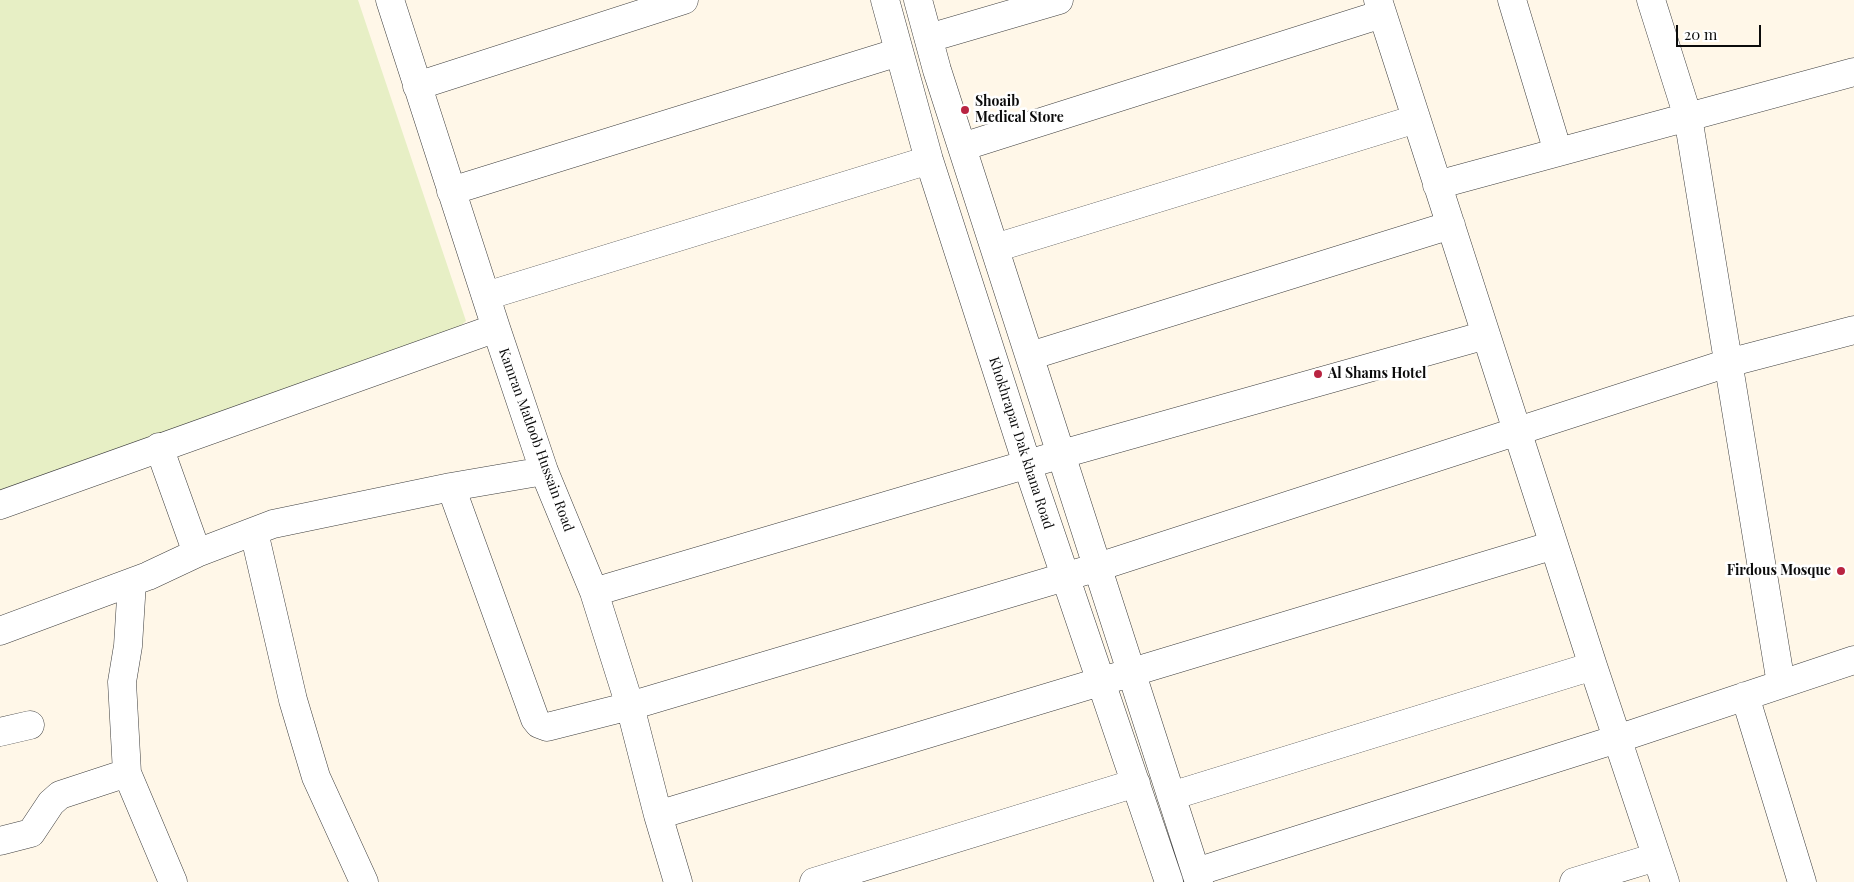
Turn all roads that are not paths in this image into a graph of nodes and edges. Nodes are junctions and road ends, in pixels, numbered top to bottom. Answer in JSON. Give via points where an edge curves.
{"nodes":[{"id":1,"x":390,"y":0,"type":"edge"},
{"id":2,"x":684,"y":0,"type":"edge"},
{"id":3,"x":885,"y":0,"type":"edge"},
{"id":4,"x":918,"y":0,"type":"edge"},
{"id":5,"x":1059,"y":0,"type":"edge"},
{"id":6,"x":1512,"y":0,"type":"edge"},
{"id":7,"x":1651,"y":0,"type":"edge"},
{"id":8,"x":1380,"y":7,"type":"edge"},
{"id":9,"x":929,"y":38,"type":"junction"},
{"id":10,"x":899,"y":52,"type":"junction"},
{"id":11,"x":1854,"y":72,"type":"edge"},
{"id":12,"x":417,"y":86,"type":"junction"},
{"id":13,"x":1688,"y":117,"type":"junction"},
{"id":14,"x":1416,"y":119,"type":"junction"},
{"id":15,"x":962,"y":147,"type":"junction"},
{"id":16,"x":1558,"y":152,"type":"junction"},
{"id":17,"x":929,"y":160,"type":"junction"},
{"id":18,"x":1438,"y":185,"type":"junction"},
{"id":19,"x":451,"y":191,"type":"junction"},
{"id":20,"x":1450,"y":225,"type":"junction"},
{"id":21,"x":995,"y":248,"type":"junction"},
{"id":22,"x":486,"y":296,"type":"junction"},
{"id":23,"x":496,"y":328,"type":"junction"},
{"id":24,"x":1854,"y":330,"type":"edge"},
{"id":25,"x":1486,"y":335,"type":"junction"},
{"id":26,"x":1030,"y":356,"type":"junction"},
{"id":27,"x":1728,"y":363,"type":"junction"},
{"id":28,"x":1517,"y":432,"type":"junction"},
{"id":29,"x":159,"y":447,"type":"junction"},
{"id":30,"x":1062,"y":454,"type":"junction"},
{"id":31,"x":1027,"y":464,"type":"junction"},
{"id":32,"x":544,"y":470,"type":"junction"},
{"id":33,"x":451,"y":487,"type":"junction"},
{"id":34,"x":0,"y":505,"type":"edge"},
{"id":35,"x":254,"y":532,"type":"junction"},
{"id":36,"x":1554,"y":545,"type":"junction"},
{"id":37,"x":197,"y":553,"type":"junction"},
{"id":38,"x":1098,"y":567,"type":"junction"},
{"id":39,"x":1066,"y":576,"type":"junction"},
{"id":40,"x":132,"y":582,"type":"junction"},
{"id":41,"x":594,"y":592,"type":"junction"},
{"id":42,"x":0,"y":630,"type":"edge"},
{"id":43,"x":1854,"y":660,"type":"edge"},
{"id":44,"x":1593,"y":666,"type":"junction"},
{"id":45,"x":1132,"y":672,"type":"junction"},
{"id":46,"x":1101,"y":682,"type":"junction"},
{"id":47,"x":1782,"y":684,"type":"junction"},
{"id":48,"x":1745,"y":696,"type":"junction"},
{"id":49,"x":630,"y":706,"type":"junction"},
{"id":50,"x":30,"y":725,"type":"dead end"},
{"id":51,"x":0,"y":732,"type":"edge"},
{"id":52,"x":1617,"y":739,"type":"junction"},
{"id":53,"x":127,"y":773,"type":"junction"},
{"id":54,"x":1136,"y":783,"type":"junction"},
{"id":55,"x":1171,"y":796,"type":"junction"},
{"id":56,"x":658,"y":814,"type":"junction"},
{"id":57,"x":0,"y":841,"type":"edge"},
{"id":58,"x":1661,"y":870,"type":"edge"},
{"id":59,"x":1197,"y":877,"type":"edge"},
{"id":60,"x":173,"y":882,"type":"edge"},
{"id":61,"x":364,"y":882,"type":"edge"},
{"id":62,"x":678,"y":882,"type":"edge"},
{"id":63,"x":814,"y":882,"type":"edge"},
{"id":64,"x":1169,"y":882,"type":"edge"},
{"id":65,"x":1574,"y":882,"type":"edge"},
{"id":66,"x":1802,"y":882,"type":"edge"}],
"edges":[{"from":1,"to":12,"type":"street","name":"Kamran Matloob Hussain Road"},
{"from":2,"to":12,"type":"street"},
{"from":3,"to":10,"type":"street","name":"Khokhrapar Dak khana Road"},
{"from":4,"to":9,"type":"street"},
{"from":5,"to":9,"type":"street"},
{"from":6,"to":16,"type":"street"},
{"from":7,"to":13,"type":"street"},
{"from":8,"to":14,"type":"street"},
{"from":8,"to":15,"type":"street"},
{"from":9,"to":15,"type":"street"},
{"from":10,"to":17,"type":"street","name":"Khokhrapar Dak khana Road"},
{"from":10,"to":19,"type":"street"},
{"from":11,"to":13,"type":"street"},
{"from":12,"to":19,"type":"street","name":"Kamran Matloob Hussain Road"},
{"from":13,"to":16,"type":"street"},
{"from":13,"to":27,"type":"street"},
{"from":14,"to":18,"type":"street"},
{"from":14,"to":21,"type":"street"},
{"from":15,"to":21,"type":"street"},
{"from":16,"to":18,"type":"street"},
{"from":17,"to":22,"type":"street"},
{"from":17,"to":31,"type":"street","name":"Khokhrapar Dak khana Road"},
{"from":18,"to":20,"type":"street"},
{"from":19,"to":22,"type":"street","name":"Kamran Matloob Hussain Road"},
{"from":20,"to":25,"type":"street"},
{"from":20,"to":26,"type":"street"},
{"from":21,"to":26,"type":"street"},
{"from":22,"to":23,"type":"street","name":"Kamran Matloob Hussain Road"},
{"from":23,"to":29,"type":"street"},
{"from":23,"to":32,"type":"street","name":"Kamran Matloob Hussain Road"},
{"from":24,"to":27,"type":"street"},
{"from":25,"to":28,"type":"street"},
{"from":25,"to":30,"type":"street"},
{"from":26,"to":30,"type":"street"},
{"from":27,"to":28,"type":"street"},
{"from":27,"to":47,"type":"street"},
{"from":28,"to":36,"type":"street"},
{"from":28,"to":38,"type":"street"},
{"from":29,"to":34,"type":"street"},
{"from":29,"to":37,"type":"street"},
{"from":30,"to":31,"type":"street"},
{"from":30,"to":38,"type":"street"},
{"from":31,"to":39,"type":"street","name":"Khokhrapar Dak khana Road"},
{"from":31,"to":41,"type":"street"},
{"from":32,"to":33,"type":"street"},
{"from":32,"to":41,"type":"street","name":"Kamran Matloob Hussain Road"},
{"from":33,"to":35,"type":"street","via":[[273,524]]},
{"from":33,"to":49,"type":"street","via":[[539,724],[547,728]]},
{"from":35,"to":37,"type":"street"},
{"from":35,"to":61,"type":"street","via":[[293,700],[316,777]]},
{"from":36,"to":44,"type":"street"},
{"from":36,"to":45,"type":"street"},
{"from":37,"to":40,"type":"street"},
{"from":38,"to":39,"type":"street"},
{"from":38,"to":45,"type":"street"},
{"from":39,"to":46,"type":"street","name":"Khokhrapar Dak khana Road"},
{"from":39,"to":49,"type":"street"},
{"from":40,"to":42,"type":"street"},
{"from":40,"to":53,"type":"street","via":[[122,682]]},
{"from":41,"to":49,"type":"street","name":"Kamran Matloob Hussain Road"},
{"from":43,"to":47,"type":"street"},
{"from":44,"to":52,"type":"street"},
{"from":44,"to":55,"type":"street"},
{"from":45,"to":46,"type":"street"},
{"from":45,"to":55,"type":"street"},
{"from":46,"to":54,"type":"street","name":"Khokhrapar Dak khana Road"},
{"from":46,"to":56,"type":"street"},
{"from":47,"to":48,"type":"street"},
{"from":48,"to":52,"type":"street"},
{"from":48,"to":66,"type":"street"},
{"from":49,"to":56,"type":"street","name":"Kamran Matloob Hussain Road"},
{"from":50,"to":51,"type":"street"},
{"from":52,"to":58,"type":"street"},
{"from":52,"to":59,"type":"street"},
{"from":53,"to":57,"type":"street","via":[[60,795],[31,832]]},
{"from":53,"to":60,"type":"street"},
{"from":54,"to":63,"type":"street"},
{"from":54,"to":64,"type":"street","name":"Khokhrapar Dak khana Road"},
{"from":55,"to":59,"type":"street"},
{"from":56,"to":62,"type":"street","name":"Kamran Matloob Hussain Road"},
{"from":58,"to":65,"type":"street"}]}
